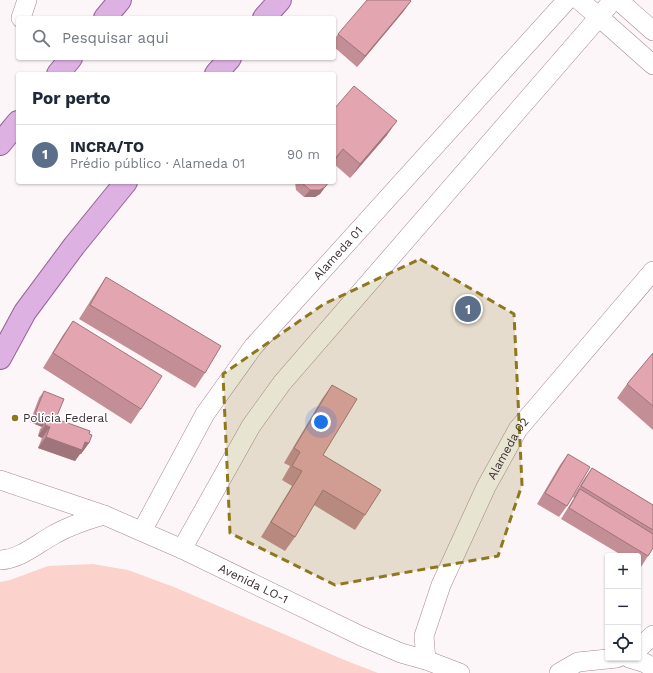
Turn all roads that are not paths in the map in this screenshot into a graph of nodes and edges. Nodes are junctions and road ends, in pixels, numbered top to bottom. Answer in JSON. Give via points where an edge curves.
{"nodes":[{"id":1,"x":27,"y":0,"type":"edge"},
{"id":2,"x":120,"y":0,"type":"edge"},
{"id":3,"x":280,"y":0,"type":"edge"},
{"id":4,"x":568,"y":0,"type":"edge"},
{"id":5,"x":579,"y":0,"type":"edge"},
{"id":6,"x":613,"y":0,"type":"edge"},
{"id":7,"x":618,"y":0,"type":"edge"},
{"id":8,"x":22,"y":16,"type":"edge"},
{"id":9,"x":107,"y":16,"type":"edge"},
{"id":10,"x":266,"y":16,"type":"edge"},
{"id":11,"x":599,"y":17,"type":"junction"},
{"id":12,"x":653,"y":31,"type":"edge"},
{"id":13,"x":69,"y":60,"type":"edge"},
{"id":14,"x":228,"y":60,"type":"edge"},
{"id":15,"x":653,"y":65,"type":"edge"},
{"id":16,"x":60,"y":72,"type":"edge"},
{"id":17,"x":218,"y":72,"type":"edge"},
{"id":18,"x":16,"y":124,"type":"edge"},
{"id":19,"x":0,"y":144,"type":"edge"},
{"id":20,"x":124,"y":184,"type":"edge"},
{"id":21,"x":653,"y":271,"type":"edge"},
{"id":22,"x":0,"y":358,"type":"edge"},
{"id":23,"x":0,"y":480,"type":"edge"},
{"id":24,"x":104,"y":515,"type":"junction"},
{"id":25,"x":142,"y":531,"type":"junction"},
{"id":26,"x":182,"y":549,"type":"junction"},
{"id":27,"x":0,"y":560,"type":"edge"},
{"id":28,"x":653,"y":636,"type":"edge"},
{"id":29,"x":641,"y":646,"type":"edge"},
{"id":30,"x":605,"y":659,"type":"edge"},
{"id":31,"x":639,"y":661,"type":"edge"},
{"id":32,"x":425,"y":667,"type":"edge"},
{"id":33,"x":653,"y":668,"type":"edge"},
{"id":34,"x":460,"y":673,"type":"edge"},
{"id":35,"x":559,"y":673,"type":"edge"}],
"edges":[{"from":1,"to":8,"type":"street"},
{"from":2,"to":9,"type":"main road"},
{"from":3,"to":10,"type":"main road"},
{"from":4,"to":25,"type":"street","name":"Alameda 01","via":[[253,347],[205,414]]},
{"from":5,"to":11,"type":"street"},
{"from":6,"to":11,"type":"street"},
{"from":7,"to":12,"type":"street"},
{"from":11,"to":15,"type":"street"},
{"from":11,"to":26,"type":"street","via":[[282,382],[251,426]]},
{"from":13,"to":16,"type":"main road"},
{"from":14,"to":17,"type":"main road"},
{"from":18,"to":19,"type":"main road"},
{"from":20,"to":22,"type":"main road","via":[[25,312]]},
{"from":21,"to":32,"type":"street","name":"Alameda 02","via":[[518,429],[486,487],[441,585],[424,636]]},
{"from":23,"to":24,"type":"street","name":"Avenida LO-1"},
{"from":24,"to":25,"type":"street","name":"Avenida LO-1"},
{"from":24,"to":27,"type":"street","via":[[54,534],[13,558]]},
{"from":25,"to":26,"type":"street","name":"Avenida LO-1"},
{"from":26,"to":32,"type":"street","name":"Avenida LO-1","via":[[401,653]]},
{"from":28,"to":29,"type":"street"},
{"from":30,"to":35,"type":"street","via":[[578,662]]},
{"from":31,"to":33,"type":"street"},
{"from":32,"to":34,"type":"street","name":"Avenida LO-1"}]}
